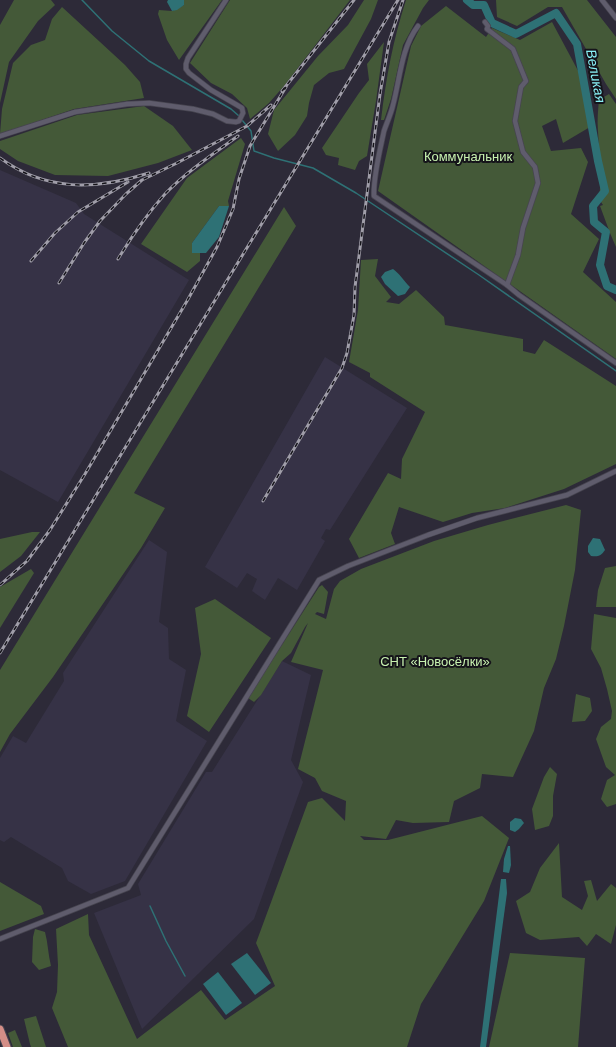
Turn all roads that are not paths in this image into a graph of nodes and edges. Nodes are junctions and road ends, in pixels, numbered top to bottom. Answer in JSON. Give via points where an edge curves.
{"nodes":[{"id":1,"x":226,"y":0,"type":"edge"},
{"id":2,"x":602,"y":0,"type":"edge"},
{"id":3,"x":616,"y":18,"type":"edge"},
{"id":4,"x":485,"y":22,"type":"dead end"},
{"id":5,"x":418,"y":26,"type":"dead end"},
{"id":6,"x":0,"y":136,"type":"edge"},
{"id":7,"x":507,"y":285,"type":"junction"},
{"id":8,"x":616,"y":363,"type":"edge"},
{"id":9,"x":616,"y":471,"type":"edge"},
{"id":10,"x":0,"y":939,"type":"edge"},
{"id":11,"x":0,"y":1029,"type":"edge"},
{"id":12,"x":7,"y":1047,"type":"edge"}],
"edges":[{"from":1,"to":6,"type":"street","via":[[188,58],[186,69],[211,90],[242,108],[243,113],[239,121],[227,121],[193,109],[149,103],[127,104],[75,112]]},
{"from":2,"to":3,"type":"street"},
{"from":4,"to":7,"type":"street","via":[[488,26],[486,29],[513,49],[526,81],[521,87],[516,121],[522,152],[535,167],[538,183]]},
{"from":5,"to":7,"type":"street","via":[[404,54],[393,106],[384,131],[374,196]]},
{"from":7,"to":8,"type":"street"},
{"from":9,"to":10,"type":"street","via":[[567,495],[477,518],[438,531],[319,580],[128,888]]},
{"from":11,"to":12,"type":"highway"}]}
